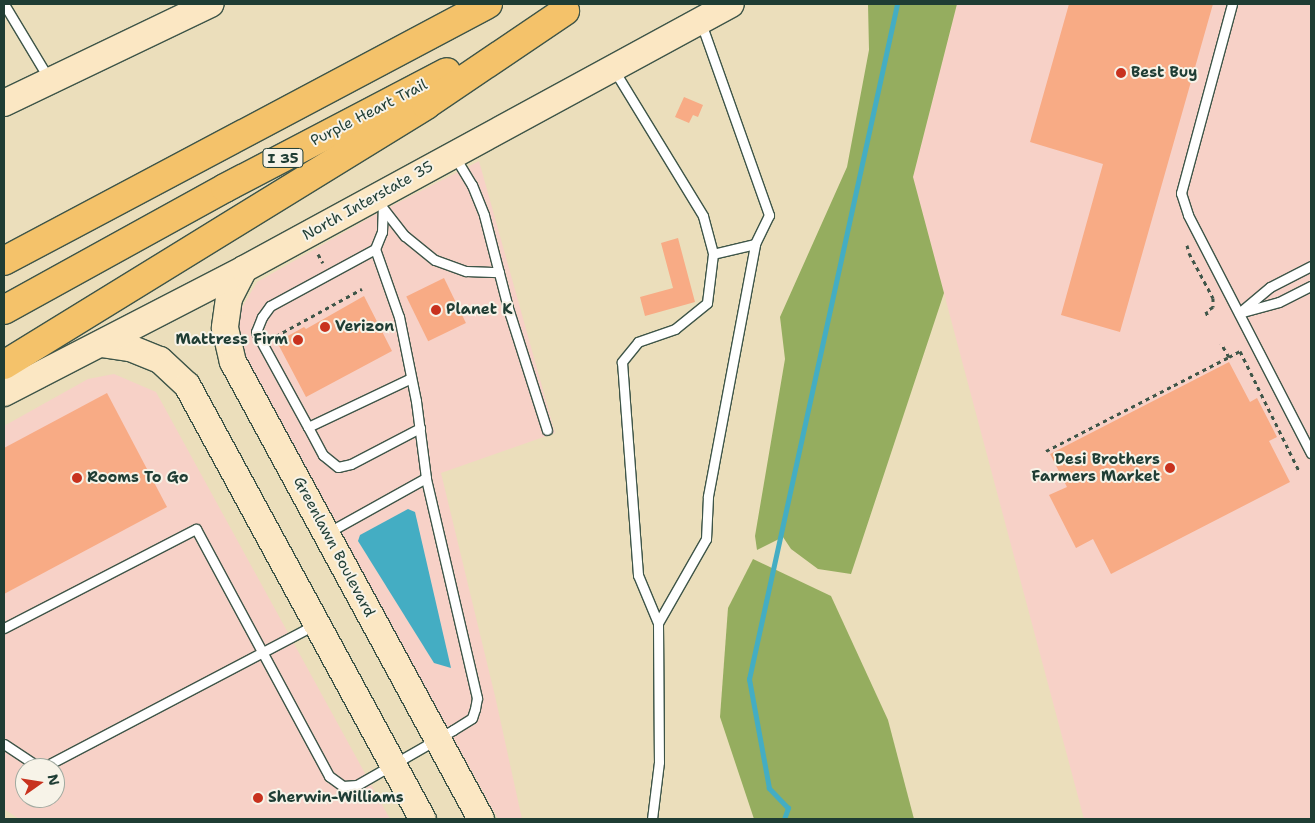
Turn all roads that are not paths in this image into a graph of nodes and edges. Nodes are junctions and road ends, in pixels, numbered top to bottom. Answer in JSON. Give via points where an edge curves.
{"nodes":[{"id":1,"x":4,"y":4,"type":"edge"},
{"id":2,"x":211,"y":4,"type":"edge"},
{"id":3,"x":488,"y":4,"type":"edge"},
{"id":4,"x":731,"y":4,"type":"edge"},
{"id":5,"x":1232,"y":4,"type":"edge"},
{"id":6,"x":572,"y":7,"type":"edge"},
{"id":7,"x":700,"y":20,"type":"junction"},
{"id":8,"x":613,"y":68,"type":"junction"},
{"id":9,"x":50,"y":81,"type":"junction"},
{"id":10,"x":4,"y":104,"type":"edge"},
{"id":11,"x":453,"y":154,"type":"junction"},
{"id":12,"x":379,"y":203,"type":"junction"},
{"id":13,"x":755,"y":244,"type":"junction"},
{"id":14,"x":376,"y":249,"type":"junction"},
{"id":15,"x":713,"y":254,"type":"junction"},
{"id":16,"x":4,"y":261,"type":"edge"},
{"id":17,"x":1311,"y":266,"type":"edge"},
{"id":18,"x":244,"y":268,"type":"junction"},
{"id":19,"x":499,"y":272,"type":"junction"},
{"id":20,"x":1311,"y":286,"type":"edge"},
{"id":21,"x":4,"y":310,"type":"edge"},
{"id":22,"x":1239,"y":313,"type":"junction"},
{"id":23,"x":101,"y":344,"type":"junction"},
{"id":24,"x":4,"y":365,"type":"edge"},
{"id":25,"x":412,"y":378,"type":"junction"},
{"id":26,"x":4,"y":393,"type":"edge"},
{"id":27,"x":308,"y":427,"type":"junction"},
{"id":28,"x":420,"y":428,"type":"junction"},
{"id":29,"x":547,"y":430,"type":"dead end"},
{"id":30,"x":1311,"y":453,"type":"edge"},
{"id":31,"x":426,"y":478,"type":"junction"},
{"id":32,"x":327,"y":533,"type":"junction"},
{"id":33,"x":658,"y":622,"type":"junction"},
{"id":34,"x":317,"y":624,"type":"junction"},
{"id":35,"x":4,"y":628,"type":"edge"},
{"id":36,"x":263,"y":651,"type":"junction"},
{"id":37,"x":437,"y":740,"type":"junction"},
{"id":38,"x":4,"y":744,"type":"edge"},
{"id":39,"x":26,"y":758,"type":"edge"},
{"id":40,"x":60,"y":758,"type":"edge"},
{"id":41,"x":393,"y":764,"type":"junction"},
{"id":42,"x":423,"y":819,"type":"edge"},
{"id":43,"x":481,"y":819,"type":"edge"},
{"id":44,"x":652,"y":819,"type":"edge"}],
"edges":[{"from":1,"to":9,"type":"lane"},
{"from":2,"to":9,"type":"main road"},
{"from":3,"to":16,"type":"highway","number":"I 35"},
{"from":4,"to":7,"type":"main road","name":"North Interstate 35"},
{"from":5,"to":22,"type":"lane","via":[[1182,193],[1188,215]]},
{"from":6,"to":21,"type":"highway","name":"Purple Heart Trail","number":"I 35","via":[[225,188]]},
{"from":6,"to":24,"type":"highway","via":[[418,110]]},
{"from":7,"to":8,"type":"main road","name":"North Interstate 35"},
{"from":7,"to":13,"type":"lane","via":[[769,215]]},
{"from":8,"to":11,"type":"main road","name":"North Interstate 35"},
{"from":8,"to":15,"type":"lane","via":[[703,216]]},
{"from":9,"to":10,"type":"main road"},
{"from":11,"to":12,"type":"main road","name":"North Interstate 35"},
{"from":11,"to":19,"type":"lane","via":[[472,185],[484,215]]},
{"from":12,"to":14,"type":"lane","via":[[382,232]]},
{"from":12,"to":18,"type":"main road","name":"North Interstate 35"},
{"from":12,"to":19,"type":"lane","via":[[405,236],[435,260],[466,271]]},
{"from":13,"to":15,"type":"lane"},
{"from":13,"to":33,"type":"lane","via":[[708,496],[706,539]]},
{"from":14,"to":25,"type":"lane","via":[[399,317]]},
{"from":14,"to":27,"type":"lane","via":[[270,306],[262,316],[256,332]]},
{"from":15,"to":33,"type":"lane","via":[[707,303],[675,330],[638,342],[622,362],[638,575]]},
{"from":17,"to":22,"type":"lane","via":[[1270,287]]},
{"from":18,"to":23,"type":"main road","name":"North Interstate 35"},
{"from":18,"to":32,"type":"main road","name":"Greenlawn Boulevard","via":[[229,298],[226,328],[234,362]]},
{"from":19,"to":29,"type":"lane"},
{"from":20,"to":22,"type":"lane","via":[[1279,302]]},
{"from":22,"to":30,"type":"lane"},
{"from":23,"to":26,"type":"main road","name":"North Interstate 35"},
{"from":23,"to":34,"type":"main road","via":[[130,348],[160,360],[187,385]]},
{"from":25,"to":27,"type":"lane"},
{"from":25,"to":28,"type":"lane"},
{"from":27,"to":28,"type":"lane","via":[[323,455],[338,467],[351,464]]},
{"from":28,"to":31,"type":"lane"},
{"from":31,"to":32,"type":"lane"},
{"from":31,"to":37,"type":"lane","via":[[477,698],[472,718]]},
{"from":32,"to":37,"type":"main road","name":"Greenlawn Boulevard"},
{"from":33,"to":44,"type":"lane","via":[[659,762]]},
{"from":34,"to":36,"type":"lane"},
{"from":34,"to":41,"type":"main road"},
{"from":35,"to":36,"type":"lane","via":[[196,529]]},
{"from":36,"to":40,"type":"lane"},
{"from":36,"to":41,"type":"lane","via":[[330,776],[343,786],[357,785]]},
{"from":37,"to":41,"type":"lane"},
{"from":37,"to":43,"type":"main road","name":"Greenlawn Boulevard"},
{"from":38,"to":39,"type":"lane"},
{"from":41,"to":42,"type":"main road"}]}
